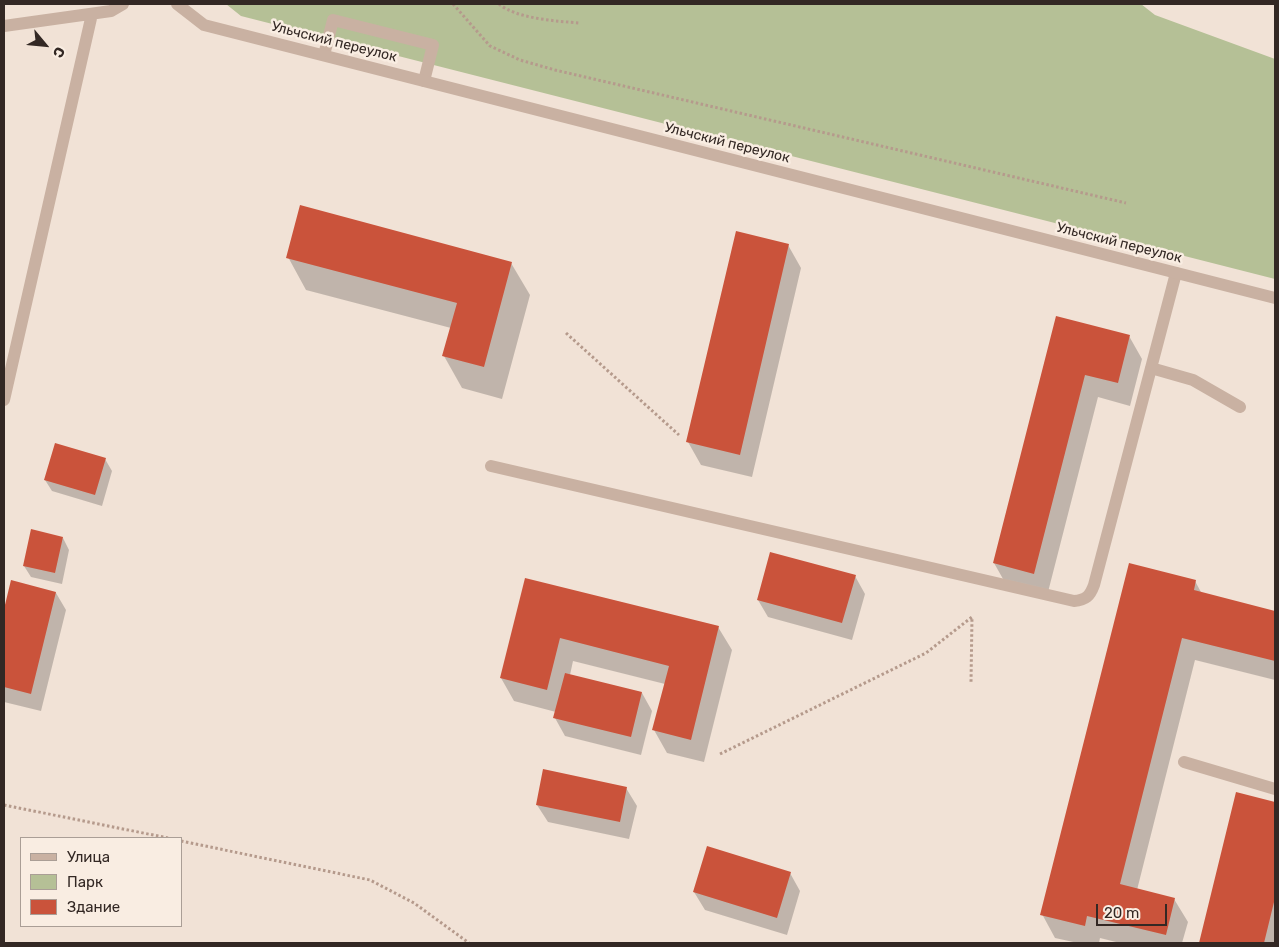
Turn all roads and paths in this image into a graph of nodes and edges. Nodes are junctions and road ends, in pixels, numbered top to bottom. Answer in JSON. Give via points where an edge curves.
{"nodes":[{"id":1,"x":123,"y":4,"type":"edge"},
{"id":2,"x":177,"y":4,"type":"edge"},
{"id":3,"x":453,"y":4,"type":"edge"},
{"id":4,"x":500,"y":4,"type":"edge"},
{"id":5,"x":92,"y":14,"type":"junction"},
{"id":6,"x":579,"y":23,"type":"dead end"},
{"id":7,"x":4,"y":26,"type":"edge"},
{"id":8,"x":324,"y":55,"type":"junction"},
{"id":9,"x":424,"y":81,"type":"junction"},
{"id":10,"x":1126,"y":203,"type":"dead end"},
{"id":11,"x":1176,"y":272,"type":"junction"},
{"id":12,"x":1275,"y":298,"type":"edge"},
{"id":13,"x":566,"y":333,"type":"dead end"},
{"id":14,"x":1150,"y":368,"type":"junction"},
{"id":15,"x":4,"y":400,"type":"edge"},
{"id":16,"x":1240,"y":406,"type":"dead end"},
{"id":17,"x":680,"y":435,"type":"dead end"},
{"id":18,"x":490,"y":466,"type":"dead end"},
{"id":19,"x":971,"y":682,"type":"dead end"},
{"id":20,"x":720,"y":754,"type":"dead end"},
{"id":21,"x":1184,"y":762,"type":"dead end"},
{"id":22,"x":1275,"y":788,"type":"edge"},
{"id":23,"x":4,"y":805,"type":"edge"},
{"id":24,"x":163,"y":837,"type":"edge"},
{"id":25,"x":182,"y":841,"type":"edge"},
{"id":26,"x":469,"y":943,"type":"edge"}],
"edges":[{"from":1,"to":5,"type":"street","via":[[112,11]]},
{"from":2,"to":8,"type":"street","name":"Ульчский переулок","via":[[204,25]]},
{"from":3,"to":10,"type":"path","via":[[490,46],[520,60]]},
{"from":4,"to":6,"type":"path","via":[[535,17]]},
{"from":5,"to":7,"type":"street"},
{"from":5,"to":15,"type":"street"},
{"from":8,"to":9,"type":"street","name":"Ульчский переулок"},
{"from":8,"to":9,"type":"street","via":[[334,20],[433,45]]},
{"from":9,"to":11,"type":"street","name":"Ульчский переулок"},
{"from":11,"to":12,"type":"street","name":"Ульчский переулок"},
{"from":11,"to":14,"type":"street"},
{"from":13,"to":17,"type":"path"},
{"from":14,"to":16,"type":"street","via":[[1193,380]]},
{"from":14,"to":18,"type":"street","via":[[1094,585],[1084,600],[1074,601]]},
{"from":19,"to":20,"type":"path","via":[[972,617],[926,653]]},
{"from":21,"to":22,"type":"street"},
{"from":23,"to":24,"type":"path"},
{"from":25,"to":26,"type":"path","via":[[370,880],[414,903]]}]}
